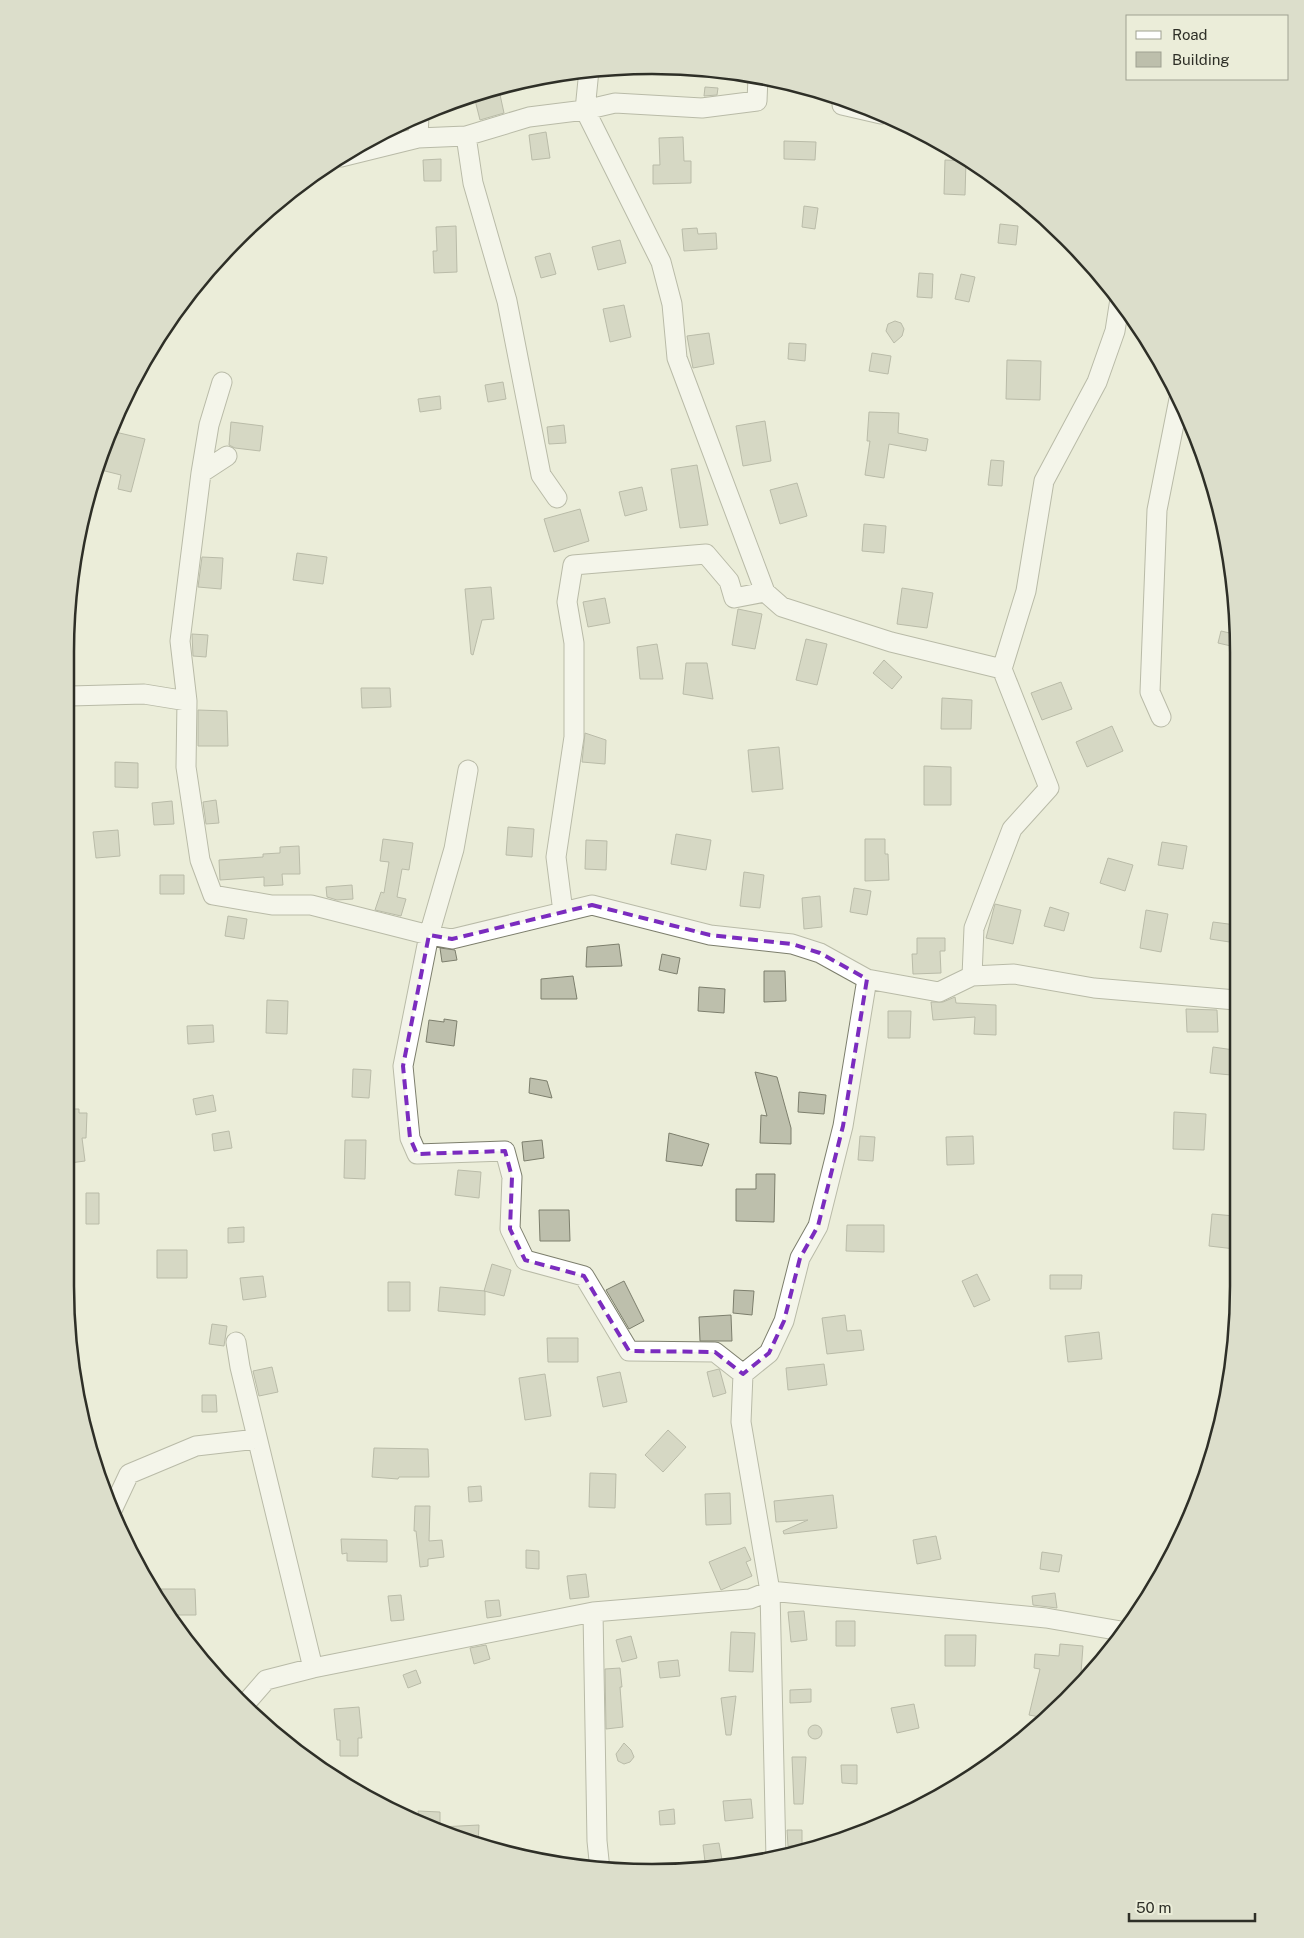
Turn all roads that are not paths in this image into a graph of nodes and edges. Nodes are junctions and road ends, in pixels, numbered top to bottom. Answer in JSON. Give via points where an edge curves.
{"nodes":[{"id":1,"x":588,"y":78,"type":"edge"},
{"id":2,"x":758,"y":84,"type":"edge"},
{"id":3,"x":585,"y":110,"type":"junction"},
{"id":4,"x":419,"y":123,"type":"edge"},
{"id":5,"x":466,"y":136,"type":"junction"},
{"id":6,"x":418,"y":138,"type":"junction"},
{"id":7,"x":361,"y":152,"type":"edge"},
{"id":8,"x":1118,"y":310,"type":"edge"},
{"id":9,"x":222,"y":382,"type":"dead end"},
{"id":10,"x":1177,"y":410,"type":"edge"},
{"id":11,"x":227,"y":456,"type":"dead end"},
{"id":12,"x":201,"y":473,"type":"junction"},
{"id":13,"x":557,"y":498,"type":"dead end"},
{"id":14,"x":765,"y":592,"type":"junction"},
{"id":15,"x":1002,"y":669,"type":"junction"},
{"id":16,"x":74,"y":696,"type":"edge"},
{"id":17,"x":187,"y":701,"type":"junction"},
{"id":18,"x":1161,"y":717,"type":"dead end"},
{"id":19,"x":468,"y":770,"type":"dead end"},
{"id":20,"x":563,"y":912,"type":"junction"},
{"id":21,"x":430,"y":935,"type":"junction"},
{"id":22,"x":972,"y":976,"type":"junction"},
{"id":23,"x":867,"y":979,"type":"junction"},
{"id":24,"x":1230,"y":999,"type":"edge"},
{"id":25,"x":236,"y":1342,"type":"dead end"},
{"id":26,"x":743,"y":1374,"type":"junction"},
{"id":27,"x":257,"y":1439,"type":"junction"},
{"id":28,"x":116,"y":1502,"type":"edge"},
{"id":29,"x":770,"y":1591,"type":"junction"},
{"id":30,"x":593,"y":1612,"type":"junction"},
{"id":31,"x":1117,"y":1630,"type":"edge"},
{"id":32,"x":313,"y":1668,"type":"junction"},
{"id":33,"x":249,"y":1700,"type":"edge"},
{"id":34,"x":776,"y":1851,"type":"edge"},
{"id":35,"x":599,"y":1861,"type":"edge"}],
"edges":[{"from":1,"to":3,"type":"street"},
{"from":2,"to":3,"type":"street","via":[[757,101],[702,108],[615,103]]},
{"from":3,"to":5,"type":"street","via":[[529,118]]},
{"from":3,"to":14,"type":"street","via":[[661,262],[672,304],[677,358]]},
{"from":4,"to":6,"type":"street"},
{"from":5,"to":6,"type":"street"},
{"from":5,"to":13,"type":"street","via":[[473,182],[507,301],[541,475]]},
{"from":6,"to":7,"type":"street"},
{"from":8,"to":15,"type":"street","via":[[1115,331],[1097,382],[1044,481],[1026,591]]},
{"from":9,"to":12,"type":"street","via":[[209,425]]},
{"from":10,"to":18,"type":"street","via":[[1157,510],[1150,692]]},
{"from":11,"to":12,"type":"street"},
{"from":12,"to":17,"type":"street","via":[[180,641]]},
{"from":14,"to":15,"type":"street","via":[[782,607],[800,613],[891,642]]},
{"from":14,"to":20,"type":"street","via":[[734,598],[729,581],[706,554],[573,565],[567,602],[574,643],[574,737],[556,858]]},
{"from":15,"to":22,"type":"street","via":[[1049,788],[1012,830],[974,928]]},
{"from":16,"to":17,"type":"street","via":[[144,694]]},
{"from":17,"to":21,"type":"street","via":[[186,767],[200,860],[213,895],[272,905],[311,905]]},
{"from":19,"to":21,"type":"street","via":[[454,849]]},
{"from":20,"to":21,"type":"street","via":[[452,939]]},
{"from":20,"to":23,"type":"street","via":[[592,905],[710,935],[792,944],[820,953]]},
{"from":21,"to":26,"type":"street","via":[[403,1066],[410,1138],[417,1154],[505,1151],[512,1177],[510,1229],[525,1260],[584,1276],[629,1352],[715,1352]]},
{"from":22,"to":23,"type":"street","via":[[939,992]]},
{"from":22,"to":24,"type":"street","via":[[1014,974],[1094,988]]},
{"from":23,"to":26,"type":"street","via":[[843,1126],[818,1226],[800,1258],[784,1321],[769,1353]]},
{"from":25,"to":27,"type":"street"},
{"from":26,"to":29,"type":"street","via":[[742,1422]]},
{"from":27,"to":28,"type":"street","via":[[196,1446],[129,1474]]},
{"from":27,"to":32,"type":"street"},
{"from":29,"to":30,"type":"street","via":[[750,1599]]},
{"from":29,"to":31,"type":"street","via":[[1046,1618]]},
{"from":29,"to":34,"type":"street"},
{"from":30,"to":32,"type":"street"},
{"from":30,"to":35,"type":"street"},
{"from":32,"to":33,"type":"street","via":[[266,1680]]}]}
